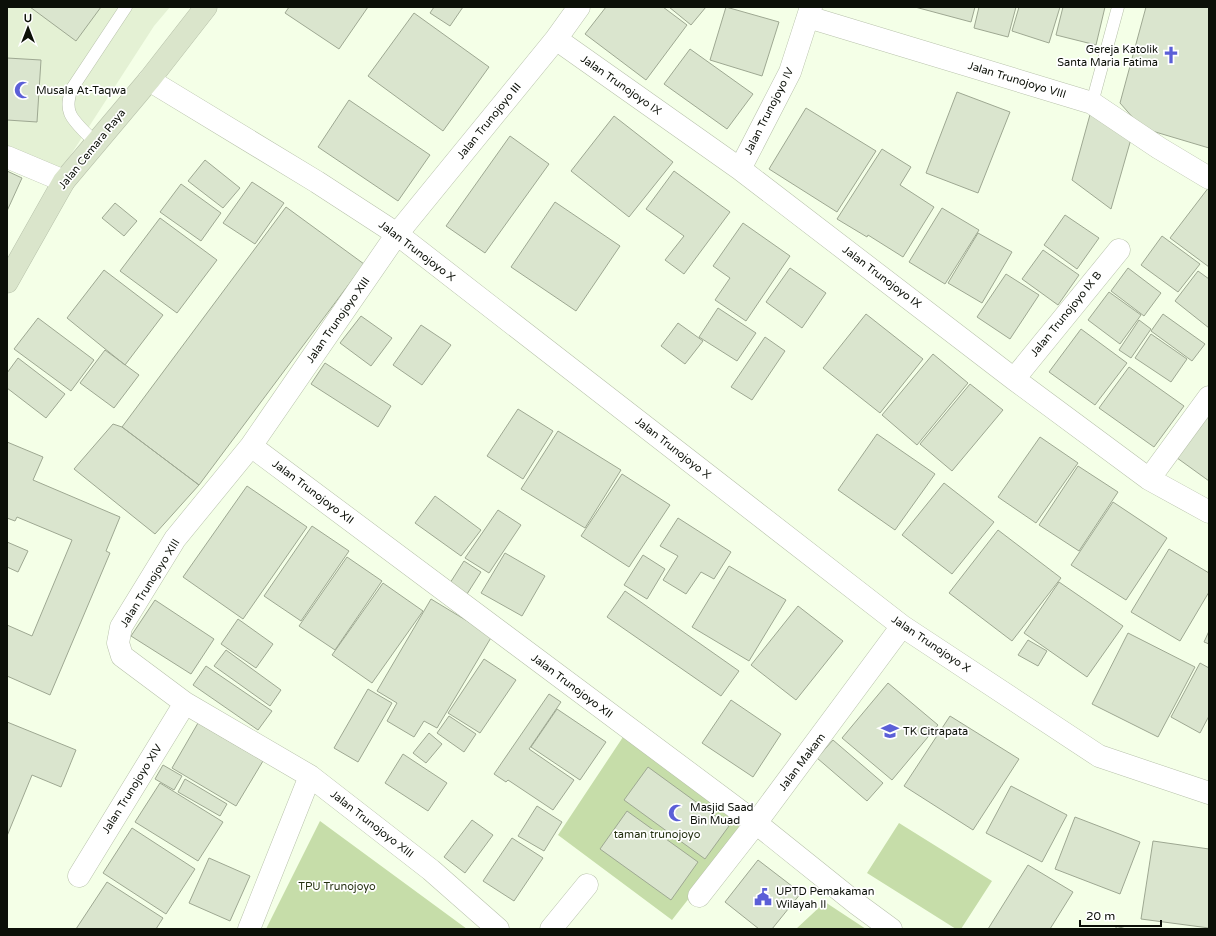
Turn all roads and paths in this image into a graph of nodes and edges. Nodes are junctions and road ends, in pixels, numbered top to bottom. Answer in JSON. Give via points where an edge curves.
{"nodes":[{"id":1,"x":126,"y":7,"type":"edge"},
{"id":2,"x":206,"y":7,"type":"edge"},
{"id":3,"x":579,"y":7,"type":"edge"},
{"id":4,"x":1118,"y":7,"type":"edge"},
{"id":5,"x":810,"y":12,"type":"edge"},
{"id":6,"x":556,"y":39,"type":"junction"},
{"id":7,"x":149,"y":80,"type":"junction"},
{"id":8,"x":1092,"y":103,"type":"junction"},
{"id":9,"x":96,"y":143,"type":"junction"},
{"id":10,"x":7,"y":157,"type":"edge"},
{"id":11,"x":740,"y":168,"type":"junction"},
{"id":12,"x":1209,"y":178,"type":"edge"},
{"id":13,"x":64,"y":181,"type":"junction"},
{"id":14,"x":398,"y":234,"type":"junction"},
{"id":15,"x":1119,"y":250,"type":"dead end"},
{"id":16,"x":7,"y":282,"type":"edge"},
{"id":17,"x":1014,"y":379,"type":"junction"},
{"id":18,"x":1209,"y":397,"type":"edge"},
{"id":19,"x":251,"y":446,"type":"junction"},
{"id":20,"x":1149,"y":479,"type":"junction"},
{"id":21,"x":1209,"y":512,"type":"edge"},
{"id":22,"x":902,"y":626,"type":"junction"},
{"id":23,"x":185,"y":703,"type":"junction"},
{"id":24,"x":310,"y":776,"type":"junction"},
{"id":25,"x":1209,"y":793,"type":"edge"},
{"id":26,"x":756,"y":823,"type":"junction"},
{"id":27,"x":79,"y":876,"type":"dead end"},
{"id":28,"x":587,"y":884,"type":"dead end"},
{"id":29,"x":699,"y":896,"type":"dead end"},
{"id":30,"x":249,"y":929,"type":"edge"},
{"id":31,"x":498,"y":929,"type":"edge"},
{"id":32,"x":551,"y":929,"type":"edge"},
{"id":33,"x":891,"y":929,"type":"edge"}],
"edges":[{"from":1,"to":9,"type":"lane","via":[[71,90],[68,102],[70,114]]},
{"from":2,"to":7,"type":"main road","name":"Jalan Cemara Raya"},
{"from":3,"to":6,"type":"street","name":"Jalan Trunojoyo III"},
{"from":4,"to":8,"type":"lane"},
{"from":5,"to":8,"type":"street","name":"Jalan Trunojoyo VIII"},
{"from":5,"to":11,"type":"street","name":"Jalan Trunojoyo IV","via":[[790,72]]},
{"from":6,"to":11,"type":"street","name":"Jalan Trunojoyo IX"},
{"from":6,"to":14,"type":"street","name":"Jalan Trunojoyo III"},
{"from":7,"to":9,"type":"main road","name":"Jalan Cemara Raya"},
{"from":7,"to":14,"type":"street","name":"Jalan Trunojoyo X"},
{"from":8,"to":12,"type":"street","name":"Jalan Trunojoyo VIII"},
{"from":9,"to":13,"type":"main road","name":"Jalan Cemara Raya"},
{"from":10,"to":13,"type":"street"},
{"from":11,"to":17,"type":"street","name":"Jalan Trunojoyo IX"},
{"from":13,"to":16,"type":"main road","name":"Jalan Cemara Raya"},
{"from":14,"to":19,"type":"street","name":"Jalan Trunojoyo XIII"},
{"from":14,"to":22,"type":"street","name":"Jalan Trunojoyo X"},
{"from":15,"to":17,"type":"street","name":"Jalan Trunojoyo IX B"},
{"from":17,"to":20,"type":"street","name":"Jalan Trunojoyo IX"},
{"from":18,"to":20,"type":"street"},
{"from":19,"to":23,"type":"street","name":"Jalan Trunojoyo XIII","via":[[175,540],[121,627],[118,643],[122,656]]},
{"from":19,"to":26,"type":"street","name":"Jalan Trunojoyo XII"},
{"from":20,"to":21,"type":"street","name":"Jalan Trunojoyo IX"},
{"from":22,"to":25,"type":"street","name":"Jalan Trunojoyo X","via":[[1099,756]]},
{"from":22,"to":26,"type":"street","name":"Jalan Makam"},
{"from":23,"to":24,"type":"street","name":"Jalan Trunojoyo XIII"},
{"from":23,"to":27,"type":"street","name":"Jalan Trunojoyo XIV"},
{"from":24,"to":30,"type":"street"},
{"from":24,"to":31,"type":"street","name":"Jalan Trunojoyo XIII","via":[[431,870]]},
{"from":26,"to":29,"type":"street","name":"Jalan Makam"},
{"from":26,"to":33,"type":"street","name":"Jalan Trunojoyo XII"},
{"from":28,"to":32,"type":"street"}]}
